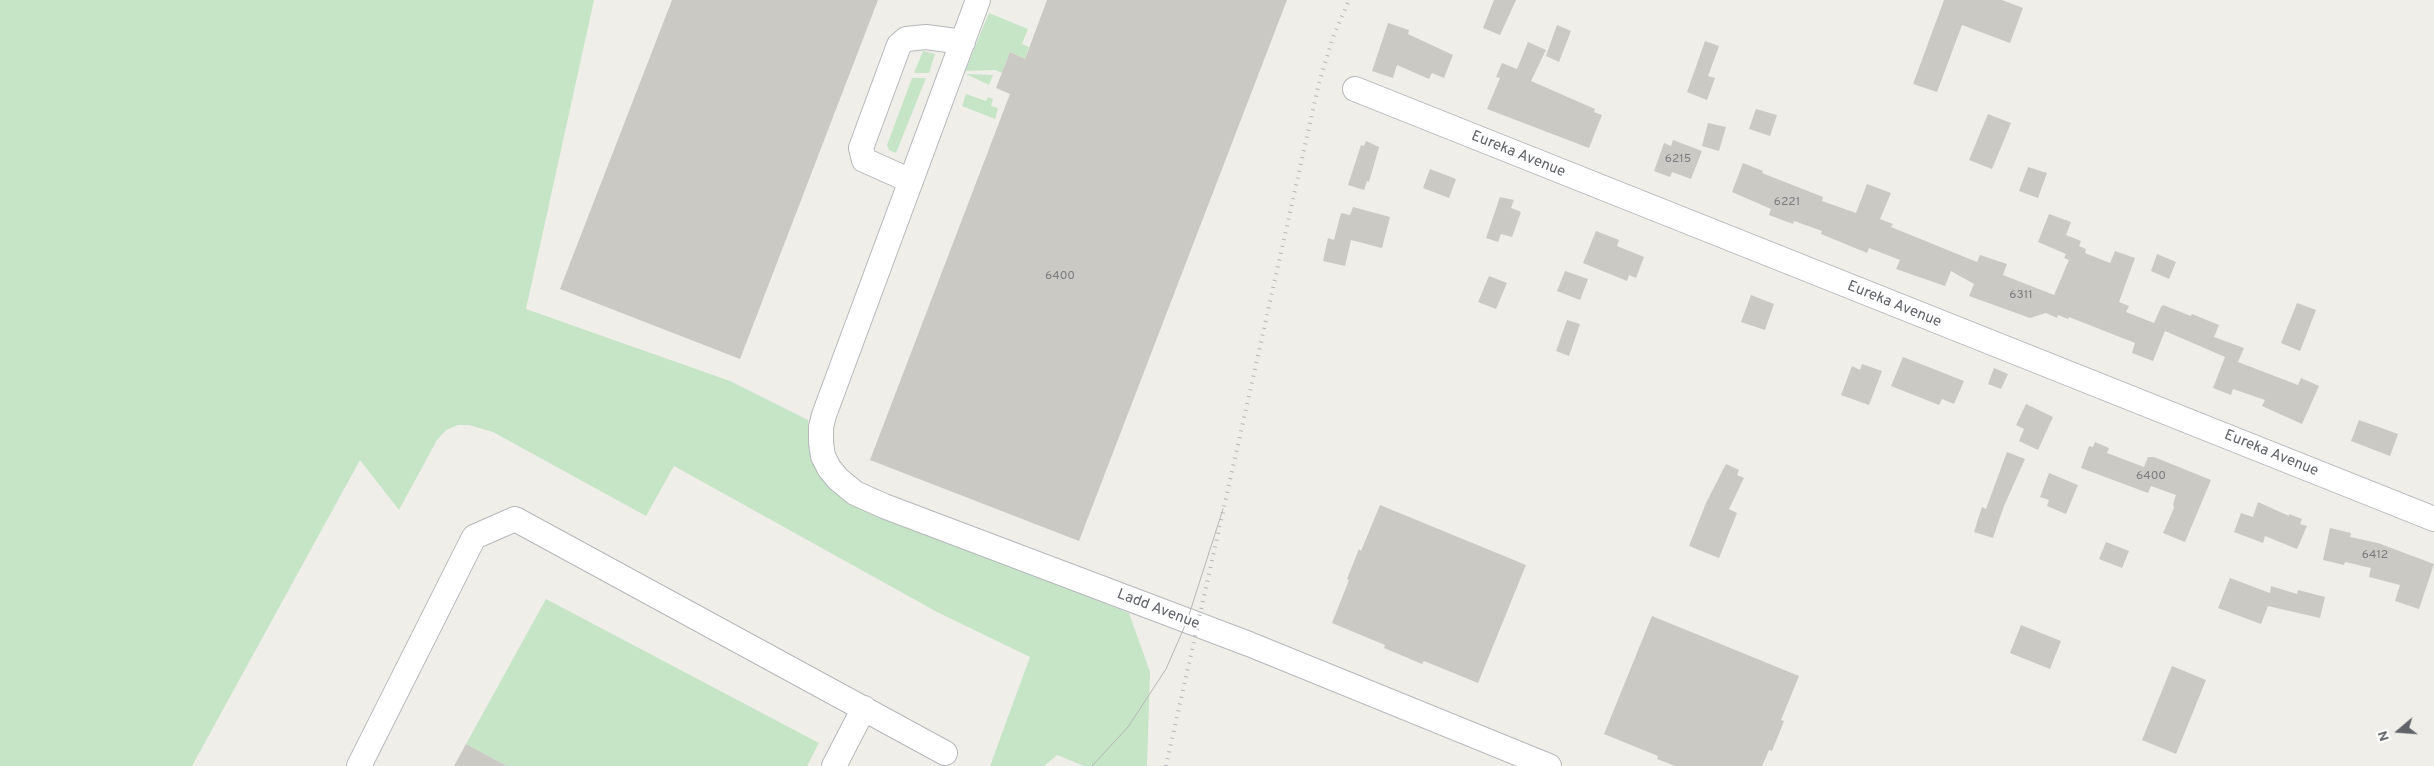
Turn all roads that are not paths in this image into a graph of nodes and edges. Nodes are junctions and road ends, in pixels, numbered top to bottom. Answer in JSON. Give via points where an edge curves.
{"nodes":[{"id":1,"x":978,"y":0,"type":"edge"},
{"id":2,"x":962,"y":42,"type":"junction"},
{"id":3,"x":1355,"y":89,"type":"dead end"},
{"id":4,"x":911,"y":181,"type":"junction"},
{"id":5,"x":2434,"y":519,"type":"edge"},
{"id":6,"x":864,"y":708,"type":"junction"},
{"id":7,"x":945,"y":753,"type":"dead end"},
{"id":8,"x":359,"y":766,"type":"edge"},
{"id":9,"x":834,"y":766,"type":"edge"},
{"id":10,"x":1549,"y":766,"type":"edge"}],
"edges":[{"from":1,"to":2,"type":"street","name":"Ladd Avenue"},
{"from":2,"to":4,"type":"street","name":"Ladd Avenue"},
{"from":2,"to":4,"type":"street","via":[[926,38],[906,39],[899,45],[861,148],[864,160]]},
{"from":3,"to":5,"type":"street","name":"Eureka Avenue"},
{"from":4,"to":10,"type":"street","name":"Ladd Avenue","via":[[821,427],[823,456],[838,479],[855,493],[884,506],[1249,644]]},
{"from":6,"to":7,"type":"street"},
{"from":6,"to":8,"type":"street","via":[[515,519],[474,537]]},
{"from":6,"to":9,"type":"street"}]}
